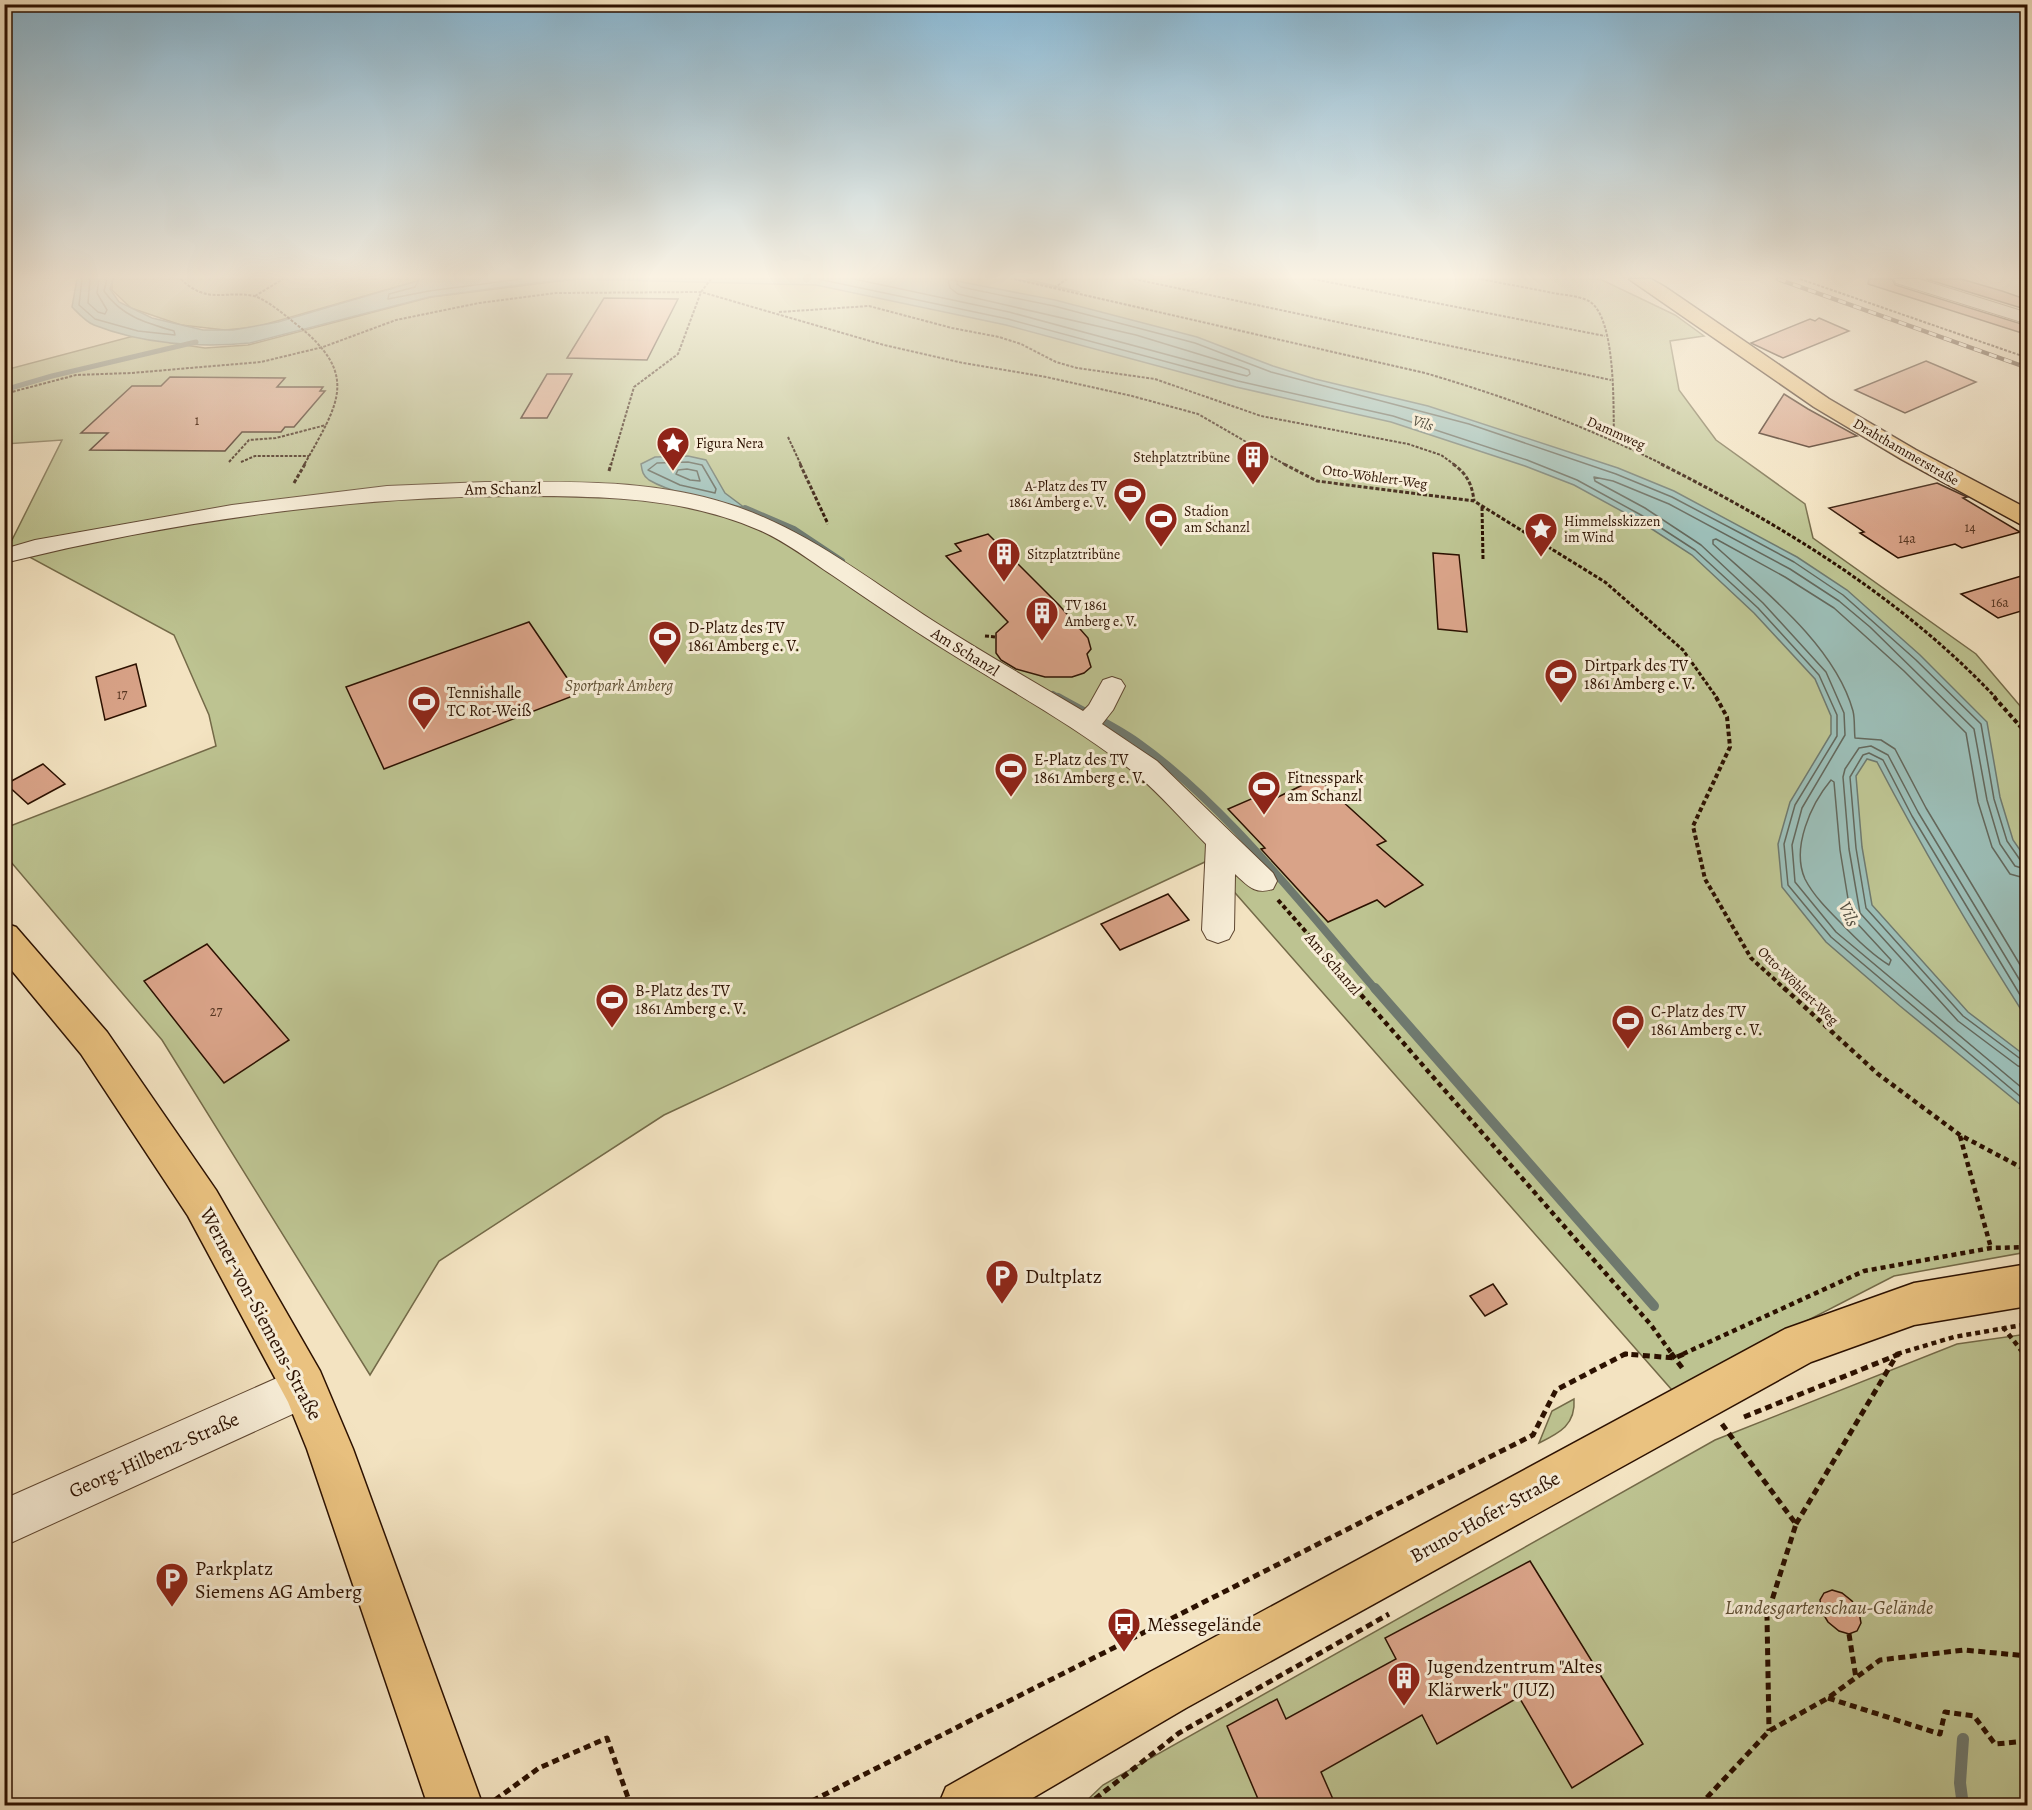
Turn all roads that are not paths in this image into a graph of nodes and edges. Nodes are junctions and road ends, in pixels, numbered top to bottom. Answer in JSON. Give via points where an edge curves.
{"nodes":[{"id":1,"x":1760,"y":363,"type":"edge"},
{"id":2,"x":2028,"y":519,"type":"edge"},
{"id":3,"x":4,"y":556,"type":"edge"},
{"id":4,"x":1221,"y":840,"type":"junction"},
{"id":5,"x":1262,"y":881,"type":"road end"},
{"id":6,"x":1218,"y":930,"type":"dead end"},
{"id":7,"x":4,"y":936,"type":"edge"},
{"id":8,"x":2028,"y":1285,"type":"edge"},
{"id":9,"x":304,"y":1387,"type":"junction"},
{"id":10,"x":4,"y":1523,"type":"edge"},
{"id":11,"x":456,"y":1806,"type":"edge"},
{"id":12,"x":965,"y":1806,"type":"edge"}],
"edges":[{"from":1,"to":2,"type":"main road","name":"Drahthammerstraße","via":[[1884,441]]},
{"from":3,"to":4,"type":"street","name":"Am Schanzl","via":[[43,545],[282,505],[387,493],[604,489],[709,505],[769,526],[936,633],[1099,707],[1147,768]]},
{"from":4,"to":5,"type":"street","name":"Am Schanzl"},
{"from":4,"to":6,"type":"street"},
{"from":7,"to":9,"type":"main road","name":"Werner-von-Siemens-Straße","via":[[94,1043],[202,1203]]},
{"from":8,"to":12,"type":"main road","name":"Bruno-Hofer-Straße","via":[[1914,1304],[1800,1344],[1713,1418],[1178,1684]]},
{"from":9,"to":10,"type":"street","name":"Georg-Hilbenz-Straße"},
{"from":9,"to":11,"type":"main road","name":"Werner-von-Siemens-Straße","via":[[330,1449]]}]}
